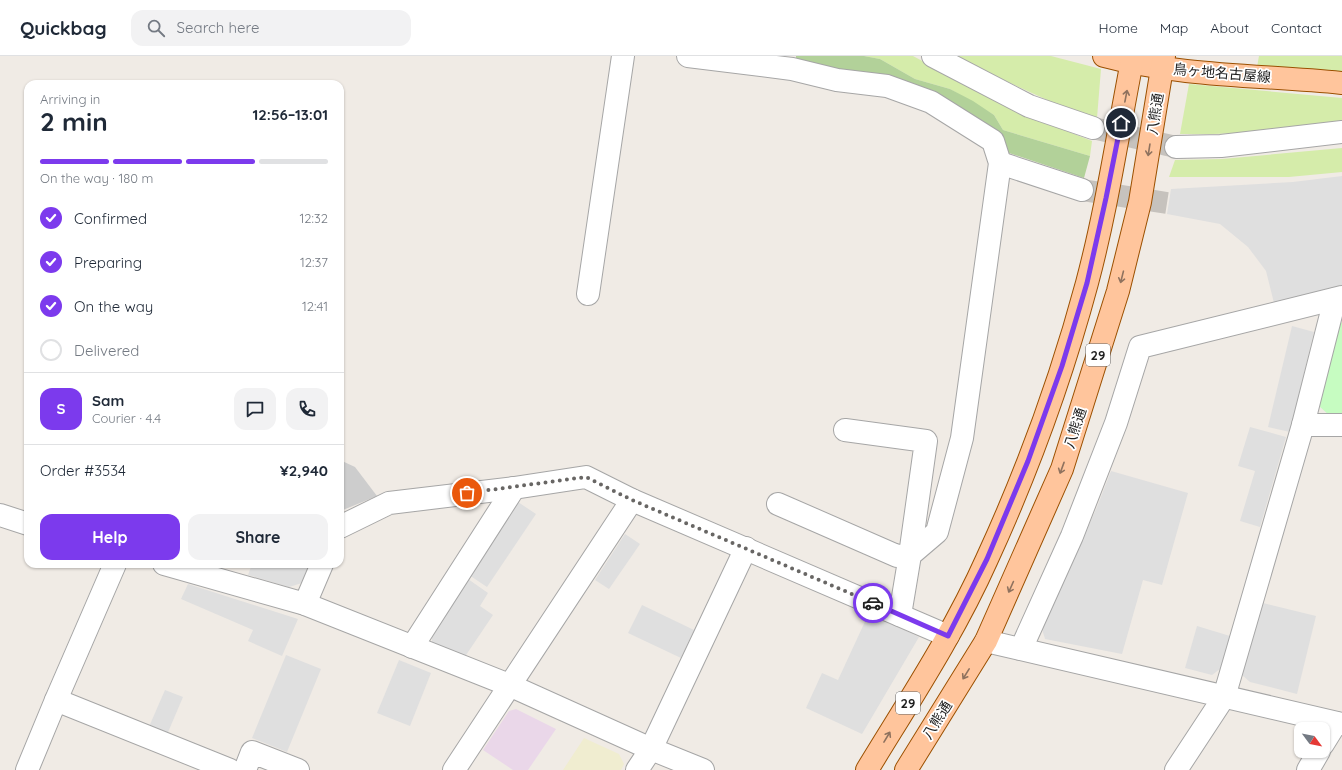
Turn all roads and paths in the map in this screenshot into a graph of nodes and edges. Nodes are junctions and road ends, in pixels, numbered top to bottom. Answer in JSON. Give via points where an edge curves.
{"nodes":[{"id":1,"x":622,"y":56,"type":"edge"},
{"id":2,"x":688,"y":56,"type":"edge"},
{"id":3,"x":933,"y":56,"type":"edge"},
{"id":4,"x":1104,"y":56,"type":"edge"},
{"id":5,"x":1133,"y":60,"type":"edge"},
{"id":6,"x":1164,"y":62,"type":"edge"},
{"id":7,"x":1342,"y":83,"type":"edge"},
{"id":8,"x":1093,"y":128,"type":"tunnel mouth"},
{"id":9,"x":1342,"y":132,"type":"edge"},
{"id":10,"x":1176,"y":146,"type":"tunnel mouth"},
{"id":11,"x":1000,"y":163,"type":"junction"},
{"id":12,"x":1082,"y":190,"type":"tunnel mouth"},
{"id":13,"x":588,"y":294,"type":"dead end"},
{"id":14,"x":1339,"y":298,"type":"edge"},
{"id":15,"x":1303,"y":425,"type":"junction"},
{"id":16,"x":1342,"y":425,"type":"edge"},
{"id":17,"x":845,"y":430,"type":"dead end"},
{"id":18,"x":514,"y":488,"type":"junction"},
{"id":19,"x":632,"y":500,"type":"junction"},
{"id":20,"x":778,"y":504,"type":"dead end"},
{"id":21,"x":0,"y":515,"type":"edge"},
{"id":22,"x":24,"y":523,"type":"edge"},
{"id":23,"x":344,"y":525,"type":"edge"},
{"id":24,"x":746,"y":548,"type":"junction"},
{"id":25,"x":910,"y":555,"type":"junction"},
{"id":26,"x":113,"y":568,"type":"edge"},
{"id":27,"x":178,"y":568,"type":"edge"},
{"id":28,"x":320,"y":568,"type":"edge"},
{"id":29,"x":305,"y":604,"type":"junction"},
{"id":30,"x":900,"y":615,"type":"junction"},
{"id":31,"x":948,"y":636,"type":"junction"},
{"id":32,"x":986,"y":641,"type":"junction"},
{"id":33,"x":412,"y":647,"type":"junction"},
{"id":34,"x":1021,"y":649,"type":"junction"},
{"id":35,"x":509,"y":685,"type":"junction"},
{"id":36,"x":1224,"y":697,"type":"junction"},
{"id":37,"x":56,"y":700,"type":"junction"},
{"id":38,"x":1339,"y":724,"type":"edge"},
{"id":39,"x":1330,"y":735,"type":"edge"},
{"id":40,"x":650,"y":748,"type":"junction"},
{"id":41,"x":1315,"y":758,"type":"edge"},
{"id":42,"x":27,"y":770,"type":"edge"},
{"id":43,"x":230,"y":770,"type":"edge"},
{"id":44,"x":245,"y":770,"type":"edge"},
{"id":45,"x":298,"y":770,"type":"edge"},
{"id":46,"x":454,"y":770,"type":"edge"},
{"id":47,"x":636,"y":770,"type":"edge"},
{"id":48,"x":702,"y":770,"type":"edge"},
{"id":49,"x":867,"y":770,"type":"edge"},
{"id":50,"x":906,"y":770,"type":"edge"},
{"id":51,"x":1176,"y":770,"type":"edge"},
{"id":52,"x":1308,"y":770,"type":"edge"}],
"edges":[{"from":1,"to":13,"type":"street"},
{"from":2,"to":11,"type":"street","via":[[792,68],[837,80],[887,86],[931,102],[993,141]]},
{"from":3,"to":8,"type":"street","via":[[1029,106]]},
{"from":4,"to":5,"type":"main road","name":"鳥ヶ地名古屋線"},
{"from":5,"to":6,"type":"main road","name":"鳥ヶ地名古屋線"},
{"from":31,"to":5,"type":"main road","number":"29","one_way":true,"via":[[987,559],[1028,461],[1062,366],[1087,283]]},
{"from":6,"to":7,"type":"main road","name":"鳥ヶ地名古屋線","via":[[1213,74]]},
{"from":6,"to":32,"type":"main road","name":"八熊通","number":"29","one_way":true,"via":[[1140,202],[1118,290],[1062,469]]},
{"from":9,"to":10,"type":"street","via":[[1221,146]]},
{"from":11,"to":12,"type":"street"},
{"from":11,"to":25,"type":"street","via":[[962,438],[937,532]]},
{"from":14,"to":15,"type":"street"},
{"from":14,"to":34,"type":"street","via":[[1140,347],[1116,424],[1072,536]]},
{"from":15,"to":16,"type":"street"},
{"from":15,"to":36,"type":"street"},
{"from":17,"to":25,"type":"street","via":[[926,441]]},
{"from":18,"to":19,"type":"street","via":[[586,477]]},
{"from":18,"to":23,"type":"street","via":[[389,503]]},
{"from":18,"to":33,"type":"street"},
{"from":19,"to":24,"type":"street"},
{"from":19,"to":35,"type":"street"},
{"from":20,"to":25,"type":"street","via":[[897,556]]},
{"from":21,"to":22,"type":"street"},
{"from":24,"to":30,"type":"street"},
{"from":24,"to":40,"type":"street"},
{"from":25,"to":30,"type":"street"},
{"from":26,"to":37,"type":"street"},
{"from":27,"to":29,"type":"street"},
{"from":28,"to":29,"type":"street"},
{"from":29,"to":33,"type":"street"},
{"from":30,"to":31,"type":"street"},
{"from":49,"to":31,"type":"main road","number":"29","one_way":true},
{"from":32,"to":34,"type":"street"},
{"from":32,"to":50,"type":"main road","name":"八熊通","number":"29","one_way":true},
{"from":33,"to":35,"type":"street"},
{"from":34,"to":36,"type":"street"},
{"from":35,"to":40,"type":"street"},
{"from":35,"to":46,"type":"street"},
{"from":36,"to":38,"type":"street"},
{"from":36,"to":51,"type":"street"},
{"from":37,"to":42,"type":"street"},
{"from":37,"to":43,"type":"street"},
{"from":38,"to":39,"type":"street"},
{"from":40,"to":47,"type":"street"},
{"from":40,"to":48,"type":"street"},
{"from":41,"to":52,"type":"street"},
{"from":44,"to":45,"type":"street","via":[[252,752]]}]}
